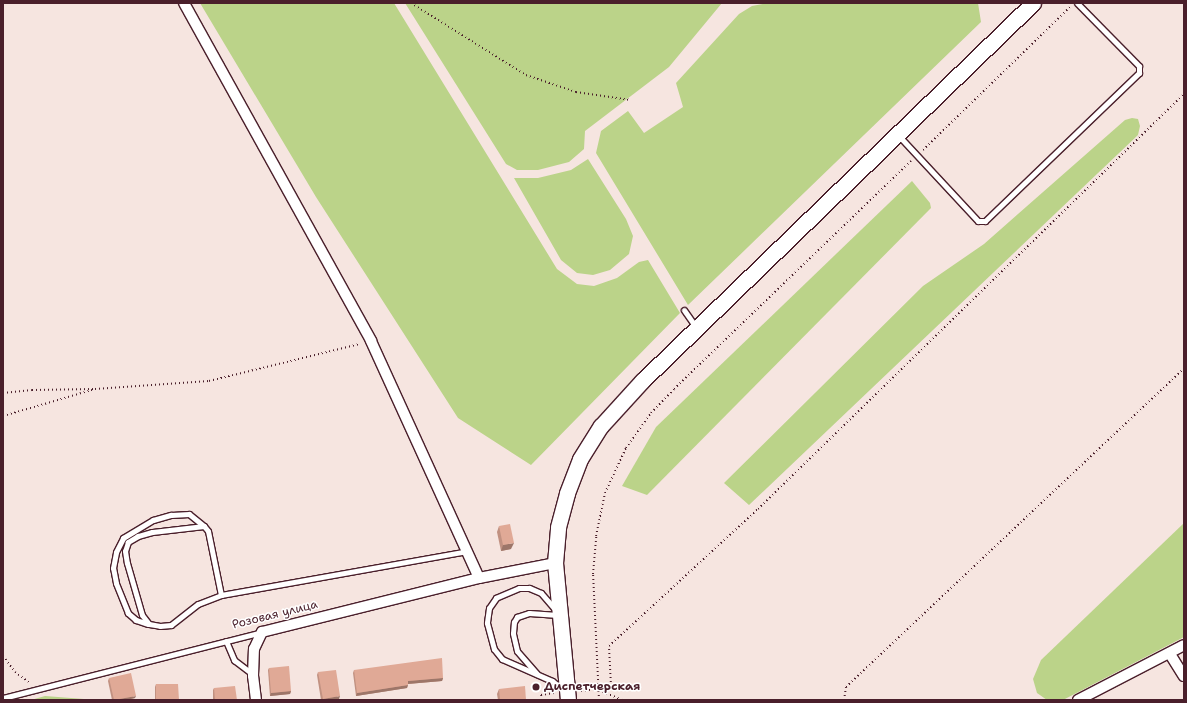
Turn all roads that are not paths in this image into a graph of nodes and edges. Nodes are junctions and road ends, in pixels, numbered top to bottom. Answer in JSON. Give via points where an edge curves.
{"nodes":[{"id":1,"x":184,"y":3,"type":"edge"},
{"id":2,"x":1033,"y":3,"type":"edge"},
{"id":3,"x":1077,"y":3,"type":"edge"},
{"id":4,"x":898,"y":135,"type":"junction"},
{"id":5,"x":684,"y":310,"type":"dead end"},
{"id":6,"x":697,"y":328,"type":"junction"},
{"id":7,"x":204,"y":526,"type":"junction"},
{"id":8,"x":123,"y":538,"type":"junction"},
{"id":9,"x":128,"y":542,"type":"junction"},
{"id":10,"x":467,"y":551,"type":"junction"},
{"id":11,"x":555,"y":563,"type":"junction"},
{"id":12,"x":479,"y":578,"type":"junction"},
{"id":13,"x":221,"y":595,"type":"junction"},
{"id":14,"x":559,"y":615,"type":"junction"},
{"id":15,"x":149,"y":624,"type":"junction"},
{"id":16,"x":262,"y":632,"type":"junction"},
{"id":17,"x":226,"y":641,"type":"junction"},
{"id":18,"x":1184,"y":645,"type":"edge"},
{"id":19,"x":1170,"y":654,"type":"junction"},
{"id":20,"x":253,"y":676,"type":"junction"},
{"id":21,"x":539,"y":676,"type":"junction"},
{"id":22,"x":1184,"y":676,"type":"edge"},
{"id":23,"x":567,"y":694,"type":"edge"},
{"id":24,"x":3,"y":698,"type":"edge"},
{"id":25,"x":256,"y":700,"type":"edge"},
{"id":26,"x":1078,"y":700,"type":"edge"}],
"edges":[{"from":1,"to":10,"type":"street","via":[[371,341]]},
{"from":2,"to":4,"type":"street"},
{"from":3,"to":4,"type":"lane","via":[[1138,66],[1139,73],[985,221],[978,221]]},
{"from":4,"to":6,"type":"street"},
{"from":5,"to":6,"type":"lane"},
{"from":6,"to":11,"type":"street","via":[[642,381],[601,426],[580,459],[558,527]]},
{"from":7,"to":8,"type":"lane","via":[[189,514],[171,515],[153,520]]},
{"from":7,"to":9,"type":"lane","via":[[152,532]]},
{"from":7,"to":13,"type":"lane","via":[[208,531]]},
{"from":8,"to":9,"type":"lane"},
{"from":8,"to":15,"type":"lane","via":[[116,552],[113,568],[116,583],[128,613],[136,620]]},
{"from":9,"to":15,"type":"lane","via":[[125,551],[127,563],[142,615]]},
{"from":10,"to":12,"type":"street"},
{"from":10,"to":13,"type":"lane"},
{"from":11,"to":12,"type":"street","name":"Розовая улица"},
{"from":11,"to":14,"type":"street"},
{"from":12,"to":16,"type":"street","name":"Розовая улица"},
{"from":13,"to":15,"type":"lane","via":[[198,604],[171,625]]},
{"from":14,"to":21,"type":"lane","via":[[529,613],[517,617],[514,622],[513,633],[517,651]]},
{"from":14,"to":21,"type":"lane","via":[[541,593],[529,588],[508,590],[496,598],[489,608],[487,623],[494,649],[513,665]]},
{"from":14,"to":23,"type":"street"},
{"from":16,"to":17,"type":"lane","name":"Розовая улица"},
{"from":16,"to":20,"type":"street","via":[[254,649]]},
{"from":17,"to":20,"type":"lane","via":[[234,660],[249,669]]},
{"from":17,"to":24,"type":"lane","name":"Розовая улица"},
{"from":18,"to":19,"type":"street"},
{"from":19,"to":22,"type":"street"},
{"from":19,"to":26,"type":"street"},
{"from":20,"to":25,"type":"street"},
{"from":21,"to":23,"type":"lane"}]}
